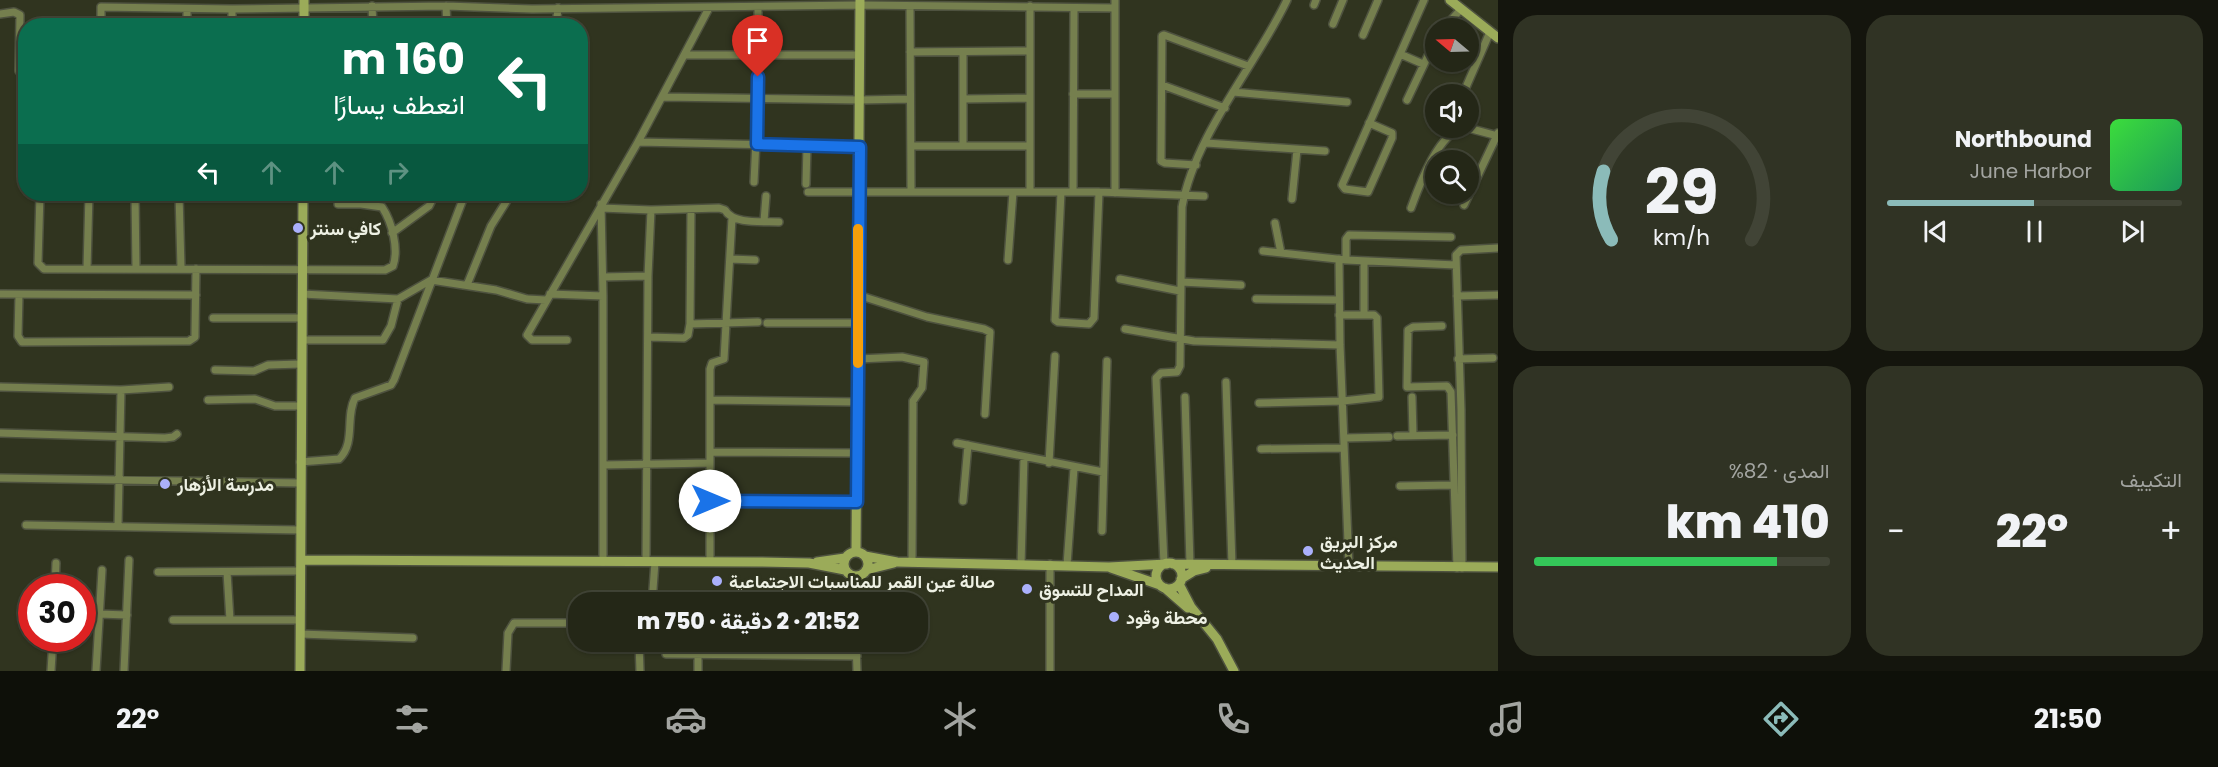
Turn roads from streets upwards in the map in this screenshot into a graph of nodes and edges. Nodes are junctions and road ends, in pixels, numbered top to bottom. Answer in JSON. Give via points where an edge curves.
{"nodes":[{"id":1,"x":1115,"y":0,"type":"edge"},
{"id":2,"x":1287,"y":0,"type":"edge"},
{"id":3,"x":1343,"y":0,"type":"edge"},
{"id":4,"x":1378,"y":0,"type":"edge"},
{"id":5,"x":1424,"y":0,"type":"edge"},
{"id":6,"x":1450,"y":0,"type":"edge"},
{"id":7,"x":815,"y":3,"type":"edge"},
{"id":8,"x":860,"y":3,"type":"edge"},
{"id":9,"x":930,"y":3,"type":"edge"},
{"id":10,"x":975,"y":3,"type":"edge"},
{"id":11,"x":304,"y":4,"type":"edge"},
{"id":12,"x":1025,"y":4,"type":"edge"},
{"id":13,"x":372,"y":6,"type":"junction"},
{"id":14,"x":446,"y":6,"type":"junction"},
{"id":15,"x":758,"y":6,"type":"junction"},
{"id":16,"x":910,"y":6,"type":"junction"},
{"id":17,"x":558,"y":8,"type":"junction"},
{"id":18,"x":709,"y":8,"type":"junction"},
{"id":19,"x":1074,"y":8,"type":"junction"},
{"id":20,"x":1114,"y":8,"type":"junction"},
{"id":21,"x":187,"y":9,"type":"junction"},
{"id":22,"x":232,"y":9,"type":"junction"},
{"id":23,"x":1461,"y":9,"type":"junction"},
{"id":24,"x":0,"y":14,"type":"edge"},
{"id":25,"x":20,"y":18,"type":"edge"},
{"id":26,"x":100,"y":18,"type":"edge"},
{"id":27,"x":186,"y":18,"type":"edge"},
{"id":28,"x":232,"y":18,"type":"edge"},
{"id":29,"x":373,"y":18,"type":"edge"},
{"id":30,"x":447,"y":18,"type":"edge"},
{"id":31,"x":557,"y":18,"type":"edge"},
{"id":32,"x":1453,"y":18,"type":"edge"},
{"id":33,"x":1333,"y":24,"type":"dead end"},
{"id":34,"x":1363,"y":35,"type":"dead end"},
{"id":35,"x":1494,"y":35,"type":"edge"},
{"id":36,"x":1030,"y":51,"type":"junction"},
{"id":37,"x":910,"y":52,"type":"junction"},
{"id":38,"x":963,"y":52,"type":"junction"},
{"id":39,"x":758,"y":54,"type":"junction"},
{"id":40,"x":1400,"y":54,"type":"junction"},
{"id":41,"x":686,"y":55,"type":"junction"},
{"id":42,"x":861,"y":55,"type":"junction"},
{"id":43,"x":1425,"y":60,"type":"edge"},
{"id":44,"x":1423,"y":64,"type":"junction"},
{"id":45,"x":1248,"y":66,"type":"junction"},
{"id":46,"x":1468,"y":84,"type":"edge"},
{"id":47,"x":1162,"y":85,"type":"junction"},
{"id":48,"x":1233,"y":92,"type":"junction"},
{"id":49,"x":1074,"y":94,"type":"junction"},
{"id":50,"x":1114,"y":94,"type":"junction"},
{"id":51,"x":663,"y":97,"type":"junction"},
{"id":52,"x":1030,"y":98,"type":"junction"},
{"id":53,"x":758,"y":99,"type":"junction"},
{"id":54,"x":910,"y":99,"type":"junction"},
{"id":55,"x":963,"y":99,"type":"junction"},
{"id":56,"x":860,"y":100,"type":"junction"},
{"id":57,"x":1407,"y":100,"type":"dead end"},
{"id":58,"x":1347,"y":102,"type":"dead end"},
{"id":59,"x":1225,"y":108,"type":"junction"},
{"id":60,"x":1369,"y":123,"type":"junction"},
{"id":61,"x":1479,"y":131,"type":"edge"},
{"id":62,"x":1498,"y":135,"type":"edge"},
{"id":63,"x":1448,"y":138,"type":"edge"},
{"id":64,"x":638,"y":142,"type":"junction"},
{"id":65,"x":1206,"y":143,"type":"junction"},
{"id":66,"x":757,"y":144,"type":"junction"},
{"id":67,"x":807,"y":146,"type":"junction"},
{"id":68,"x":911,"y":146,"type":"junction"},
{"id":69,"x":963,"y":146,"type":"junction"},
{"id":70,"x":1030,"y":146,"type":"junction"},
{"id":71,"x":860,"y":147,"type":"junction"},
{"id":72,"x":1297,"y":150,"type":"junction"},
{"id":73,"x":1325,"y":151,"type":"dead end"},
{"id":74,"x":1196,"y":165,"type":"junction"},
{"id":75,"x":754,"y":182,"type":"dead end"},
{"id":76,"x":911,"y":190,"type":"junction"},
{"id":77,"x":858,"y":191,"type":"junction"},
{"id":78,"x":1013,"y":192,"type":"junction"},
{"id":79,"x":1030,"y":192,"type":"junction"},
{"id":80,"x":1062,"y":192,"type":"junction"},
{"id":81,"x":1073,"y":192,"type":"junction"},
{"id":82,"x":1099,"y":192,"type":"junction"},
{"id":83,"x":1115,"y":193,"type":"junction"},
{"id":84,"x":1185,"y":195,"type":"junction"},
{"id":85,"x":766,"y":196,"type":"dead end"},
{"id":86,"x":1204,"y":196,"type":"dead end"},
{"id":87,"x":1292,"y":199,"type":"dead end"},
{"id":88,"x":40,"y":201,"type":"edge"},
{"id":89,"x":89,"y":201,"type":"edge"},
{"id":90,"x":135,"y":201,"type":"edge"},
{"id":91,"x":179,"y":201,"type":"edge"},
{"id":92,"x":303,"y":201,"type":"edge"},
{"id":93,"x":432,"y":201,"type":"edge"},
{"id":94,"x":462,"y":201,"type":"edge"},
{"id":95,"x":507,"y":201,"type":"edge"},
{"id":96,"x":338,"y":204,"type":"dead end"},
{"id":97,"x":1464,"y":205,"type":"dead end"},
{"id":98,"x":601,"y":206,"type":"junction"},
{"id":99,"x":1411,"y":208,"type":"dead end"},
{"id":100,"x":691,"y":209,"type":"junction"},
{"id":101,"x":651,"y":210,"type":"junction"},
{"id":102,"x":732,"y":218,"type":"junction"},
{"id":103,"x":764,"y":221,"type":"junction"},
{"id":104,"x":779,"y":222,"type":"dead end"},
{"id":105,"x":1275,"y":223,"type":"dead end"},
{"id":106,"x":392,"y":233,"type":"junction"},
{"id":107,"x":1451,"y":237,"type":"dead end"},
{"id":108,"x":1498,"y":248,"type":"edge"},
{"id":109,"x":1263,"y":251,"type":"dead end"},
{"id":110,"x":1281,"y":253,"type":"junction"},
{"id":111,"x":730,"y":259,"type":"junction"},
{"id":112,"x":755,"y":260,"type":"dead end"},
{"id":113,"x":1008,"y":260,"type":"dead end"},
{"id":114,"x":1343,"y":260,"type":"junction"},
{"id":115,"x":1364,"y":261,"type":"junction"},
{"id":116,"x":1456,"y":265,"type":"junction"},
{"id":117,"x":181,"y":268,"type":"junction"},
{"id":118,"x":87,"y":269,"type":"junction"},
{"id":119,"x":136,"y":269,"type":"junction"},
{"id":120,"x":196,"y":269,"type":"junction"},
{"id":121,"x":303,"y":271,"type":"junction"},
{"id":122,"x":648,"y":276,"type":"junction"},
{"id":123,"x":603,"y":277,"type":"junction"},
{"id":124,"x":1120,"y":279,"type":"dead end"},
{"id":125,"x":432,"y":280,"type":"junction"},
{"id":126,"x":1181,"y":282,"type":"junction"},
{"id":127,"x":467,"y":285,"type":"junction"},
{"id":128,"x":1241,"y":285,"type":"dead end"},
{"id":129,"x":1180,"y":291,"type":"junction"},
{"id":130,"x":0,"y":294,"type":"edge"},
{"id":131,"x":19,"y":294,"type":"junction"},
{"id":132,"x":302,"y":294,"type":"junction"},
{"id":133,"x":196,"y":295,"type":"junction"},
{"id":134,"x":858,"y":295,"type":"junction"},
{"id":135,"x":1498,"y":295,"type":"edge"},
{"id":136,"x":603,"y":296,"type":"junction"},
{"id":137,"x":1457,"y":296,"type":"junction"},
{"id":138,"x":548,"y":297,"type":"junction"},
{"id":139,"x":398,"y":299,"type":"junction"},
{"id":140,"x":1256,"y":299,"type":"dead end"},
{"id":141,"x":1339,"y":300,"type":"junction"},
{"id":142,"x":1339,"y":315,"type":"junction"},
{"id":143,"x":1364,"y":315,"type":"junction"},
{"id":144,"x":213,"y":318,"type":"dead end"},
{"id":145,"x":302,"y":318,"type":"junction"},
{"id":146,"x":727,"y":322,"type":"junction"},
{"id":147,"x":758,"y":322,"type":"dead end"},
{"id":148,"x":767,"y":322,"type":"dead end"},
{"id":149,"x":858,"y":323,"type":"junction"},
{"id":150,"x":690,"y":324,"type":"junction"},
{"id":151,"x":1442,"y":326,"type":"dead end"},
{"id":152,"x":1125,"y":329,"type":"dead end"},
{"id":153,"x":648,"y":337,"type":"junction"},
{"id":154,"x":1182,"y":339,"type":"junction"},
{"id":155,"x":302,"y":340,"type":"junction"},
{"id":156,"x":567,"y":340,"type":"dead end"},
{"id":157,"x":1340,"y":345,"type":"junction"},
{"id":158,"x":1055,"y":356,"type":"dead end"},
{"id":159,"x":1493,"y":358,"type":"dead end"},
{"id":160,"x":858,"y":359,"type":"junction"},
{"id":161,"x":1458,"y":359,"type":"junction"},
{"id":162,"x":1107,"y":361,"type":"dead end"},
{"id":163,"x":301,"y":364,"type":"junction"},
{"id":164,"x":215,"y":370,"type":"dead end"},
{"id":165,"x":1226,"y":382,"type":"dead end"},
{"id":166,"x":0,"y":387,"type":"edge"},
{"id":167,"x":169,"y":387,"type":"dead end"},
{"id":168,"x":121,"y":390,"type":"junction"},
{"id":169,"x":1185,"y":397,"type":"dead end"},
{"id":170,"x":1412,"y":397,"type":"dead end"},
{"id":171,"x":208,"y":400,"type":"dead end"},
{"id":172,"x":710,"y":400,"type":"junction"},
{"id":173,"x":1342,"y":401,"type":"junction"},
{"id":174,"x":858,"y":402,"type":"junction"},
{"id":175,"x":1259,"y":403,"type":"dead end"},
{"id":176,"x":301,"y":406,"type":"junction"},
{"id":177,"x":985,"y":414,"type":"dead end"},
{"id":178,"x":0,"y":433,"type":"edge"},
{"id":179,"x":177,"y":434,"type":"dead end"},
{"id":180,"x":1413,"y":435,"type":"junction"},
{"id":181,"x":1453,"y":435,"type":"junction"},
{"id":182,"x":120,"y":436,"type":"junction"},
{"id":183,"x":1397,"y":436,"type":"dead end"},
{"id":184,"x":1389,"y":437,"type":"dead end"},
{"id":185,"x":1344,"y":438,"type":"junction"},
{"id":186,"x":957,"y":443,"type":"dead end"},
{"id":187,"x":969,"y":445,"type":"junction"},
{"id":188,"x":1344,"y":448,"type":"junction"},
{"id":189,"x":1261,"y":449,"type":"dead end"},
{"id":190,"x":710,"y":452,"type":"junction"},
{"id":191,"x":857,"y":453,"type":"junction"},
{"id":192,"x":1024,"y":458,"type":"junction"},
{"id":193,"x":300,"y":462,"type":"junction"},
{"id":194,"x":710,"y":462,"type":"junction"},
{"id":195,"x":1049,"y":463,"type":"junction"},
{"id":196,"x":647,"y":464,"type":"junction"},
{"id":197,"x":603,"y":465,"type":"junction"},
{"id":198,"x":1074,"y":468,"type":"junction"},
{"id":199,"x":1103,"y":472,"type":"junction"},
{"id":200,"x":0,"y":478,"type":"edge"},
{"id":201,"x":119,"y":480,"type":"junction"},
{"id":202,"x":300,"y":483,"type":"junction"},
{"id":203,"x":1453,"y":485,"type":"junction"},
{"id":204,"x":1400,"y":486,"type":"dead end"},
{"id":205,"x":710,"y":501,"type":"junction"},
{"id":206,"x":963,"y":501,"type":"dead end"},
{"id":207,"x":857,"y":502,"type":"junction"},
{"id":208,"x":26,"y":525,"type":"dead end"},
{"id":209,"x":118,"y":526,"type":"junction"},
{"id":210,"x":300,"y":530,"type":"junction"},
{"id":211,"x":1102,"y":531,"type":"dead end"},
{"id":212,"x":861,"y":554,"type":"junction"},
{"id":213,"x":845,"y":558,"type":"junction"},
{"id":214,"x":129,"y":560,"type":"dead end"},
{"id":215,"x":301,"y":560,"type":"junction"},
{"id":216,"x":603,"y":562,"type":"junction"},
{"id":217,"x":651,"y":562,"type":"junction"},
{"id":218,"x":710,"y":562,"type":"junction"},
{"id":219,"x":897,"y":562,"type":"junction"},
{"id":220,"x":56,"y":563,"type":"dead end"},
{"id":221,"x":808,"y":563,"type":"junction"},
{"id":222,"x":912,"y":563,"type":"junction"},
{"id":223,"x":1050,"y":564,"type":"junction"},
{"id":224,"x":1168,"y":564,"type":"junction"},
{"id":225,"x":1190,"y":564,"type":"junction"},
{"id":226,"x":1021,"y":565,"type":"junction"},
{"id":227,"x":1067,"y":565,"type":"junction"},
{"id":228,"x":1218,"y":565,"type":"junction"},
{"id":229,"x":1232,"y":565,"type":"junction"},
{"id":230,"x":1109,"y":567,"type":"junction"},
{"id":231,"x":1349,"y":567,"type":"junction"},
{"id":232,"x":1498,"y":567,"type":"edge"},
{"id":233,"x":1459,"y":568,"type":"junction"},
{"id":234,"x":102,"y":570,"type":"dead end"},
{"id":235,"x":845,"y":570,"type":"junction"},
{"id":236,"x":866,"y":570,"type":"junction"},
{"id":237,"x":301,"y":571,"type":"junction"},
{"id":238,"x":158,"y":572,"type":"dead end"},
{"id":239,"x":227,"y":572,"type":"junction"},
{"id":240,"x":56,"y":574,"type":"edge"},
{"id":241,"x":855,"y":576,"type":"junction"},
{"id":242,"x":1180,"y":582,"type":"junction"},
{"id":243,"x":1162,"y":587,"type":"junction"},
{"id":244,"x":652,"y":592,"type":"edge"},
{"id":245,"x":856,"y":592,"type":"edge"},
{"id":246,"x":99,"y":614,"type":"junction"},
{"id":247,"x":127,"y":615,"type":"junction"},
{"id":248,"x":1199,"y":618,"type":"junction"},
{"id":249,"x":173,"y":620,"type":"dead end"},
{"id":250,"x":230,"y":620,"type":"junction"},
{"id":251,"x":300,"y":620,"type":"junction"},
{"id":252,"x":568,"y":623,"type":"edge"},
{"id":253,"x":300,"y":634,"type":"junction"},
{"id":254,"x":412,"y":638,"type":"dead end"},
{"id":255,"x":52,"y":652,"type":"edge"},
{"id":256,"x":639,"y":652,"type":"edge"},
{"id":257,"x":857,"y":652,"type":"edge"},
{"id":258,"x":698,"y":653,"type":"junction"},
{"id":259,"x":666,"y":654,"type":"dead end"},
{"id":260,"x":857,"y":656,"type":"junction"},
{"id":261,"x":51,"y":671,"type":"edge"},
{"id":262,"x":96,"y":671,"type":"edge"},
{"id":263,"x":124,"y":671,"type":"edge"},
{"id":264,"x":300,"y":671,"type":"edge"},
{"id":265,"x":506,"y":671,"type":"edge"},
{"id":266,"x":640,"y":671,"type":"edge"},
{"id":267,"x":698,"y":671,"type":"edge"},
{"id":268,"x":857,"y":671,"type":"edge"},
{"id":269,"x":1050,"y":671,"type":"edge"},
{"id":270,"x":1234,"y":671,"type":"edge"}],
"edges":[{"from":1,"to":20,"type":"street"},
{"from":2,"to":45,"type":"street"},
{"from":3,"to":33,"type":"street"},
{"from":4,"to":34,"type":"street"},
{"from":5,"to":40,"type":"street"},
{"from":6,"to":23,"type":"street"},
{"from":7,"to":8,"type":"street"},
{"from":7,"to":15,"type":"street"},
{"from":8,"to":16,"type":"street"},
{"from":8,"to":42,"type":"street"},
{"from":9,"to":10,"type":"street"},
{"from":9,"to":16,"type":"street"},
{"from":10,"to":12,"type":"street"},
{"from":11,"to":13,"type":"street"},
{"from":11,"to":22,"type":"street"},
{"from":12,"to":19,"type":"street"},
{"from":12,"to":36,"type":"street"},
{"from":13,"to":14,"type":"street"},
{"from":13,"to":29,"type":"street"},
{"from":14,"to":17,"type":"street"},
{"from":14,"to":30,"type":"street"},
{"from":15,"to":18,"type":"street"},
{"from":15,"to":39,"type":"street"},
{"from":16,"to":37,"type":"street"},
{"from":17,"to":18,"type":"street"},
{"from":17,"to":31,"type":"street"},
{"from":18,"to":41,"type":"street"},
{"from":19,"to":20,"type":"street"},
{"from":19,"to":49,"type":"street"},
{"from":20,"to":50,"type":"street"},
{"from":21,"to":22,"type":"street"},
{"from":21,"to":26,"type":"street","via":[[101,7]]},
{"from":21,"to":27,"type":"street"},
{"from":22,"to":28,"type":"street"},
{"from":23,"to":32,"type":"street"},
{"from":23,"to":35,"type":"street"},
{"from":24,"to":25,"type":"street","via":[[14,12]]},
{"from":35,"to":46,"type":"street"},
{"from":36,"to":38,"type":"street"},
{"from":36,"to":52,"type":"street"},
{"from":37,"to":38,"type":"street"},
{"from":37,"to":54,"type":"street"},
{"from":38,"to":55,"type":"street"},
{"from":39,"to":41,"type":"street"},
{"from":39,"to":42,"type":"street"},
{"from":39,"to":53,"type":"street"},
{"from":40,"to":44,"type":"street"},
{"from":40,"to":60,"type":"street"},
{"from":41,"to":51,"type":"street"},
{"from":42,"to":56,"type":"street"},
{"from":43,"to":44,"type":"street"},
{"from":44,"to":57,"type":"street"},
{"from":45,"to":47,"type":"street","via":[[1163,35]]},
{"from":45,"to":48,"type":"street"},
{"from":47,"to":59,"type":"street"},
{"from":47,"to":74,"type":"street","via":[[1161,161]]},
{"from":48,"to":58,"type":"street"},
{"from":48,"to":59,"type":"street"},
{"from":49,"to":50,"type":"street"},
{"from":49,"to":81,"type":"street"},
{"from":50,"to":83,"type":"street"},
{"from":51,"to":53,"type":"street"},
{"from":51,"to":64,"type":"street"},
{"from":52,"to":55,"type":"street"},
{"from":52,"to":70,"type":"street"},
{"from":53,"to":56,"type":"street"},
{"from":53,"to":66,"type":"street"},
{"from":54,"to":56,"type":"street"},
{"from":54,"to":68,"type":"street"},
{"from":55,"to":69,"type":"street"},
{"from":56,"to":71,"type":"street"},
{"from":59,"to":65,"type":"street"},
{"from":60,"to":60,"type":"street","via":[[1342,185],[1345,189],[1368,192],[1392,138],[1388,130]]},
{"from":61,"to":62,"type":"street"},
{"from":62,"to":97,"type":"street"},
{"from":63,"to":99,"type":"street"},
{"from":64,"to":66,"type":"street"},
{"from":64,"to":98,"type":"street"},
{"from":65,"to":72,"type":"street"},
{"from":65,"to":74,"type":"street"},
{"from":66,"to":67,"type":"street"},
{"from":66,"to":75,"type":"street"},
{"from":67,"to":71,"type":"street"},
{"from":67,"to":77,"type":"street","via":[[807,188]]},
{"from":68,"to":69,"type":"street"},
{"from":68,"to":76,"type":"street"},
{"from":69,"to":70,"type":"street"},
{"from":70,"to":79,"type":"street"},
{"from":71,"to":77,"type":"street"},
{"from":72,"to":73,"type":"street"},
{"from":72,"to":87,"type":"street"},
{"from":74,"to":84,"type":"street"},
{"from":76,"to":77,"type":"street"},
{"from":76,"to":78,"type":"street"},
{"from":77,"to":134,"type":"street"},
{"from":78,"to":79,"type":"street"},
{"from":78,"to":113,"type":"street"},
{"from":79,"to":80,"type":"street"},
{"from":80,"to":81,"type":"street"},
{"from":80,"to":82,"type":"street","via":[[1055,320],[1089,324],[1094,318]]},
{"from":81,"to":82,"type":"street"},
{"from":82,"to":83,"type":"street"},
{"from":83,"to":84,"type":"street"},
{"from":84,"to":86,"type":"street"},
{"from":84,"to":126,"type":"street"},
{"from":85,"to":103,"type":"street"},
{"from":88,"to":118,"type":"street","via":[[39,266]]},
{"from":89,"to":118,"type":"street"},
{"from":90,"to":119,"type":"street"},
{"from":91,"to":117,"type":"street"},
{"from":92,"to":121,"type":"street"},
{"from":93,"to":106,"type":"street"},
{"from":94,"to":125,"type":"street"},
{"from":95,"to":127,"type":"street","via":[[491,226]]},
{"from":96,"to":106,"type":"street","via":[[381,207]]},
{"from":98,"to":101,"type":"street"},
{"from":98,"to":123,"type":"street"},
{"from":98,"to":138,"type":"street"},
{"from":100,"to":101,"type":"street"},
{"from":100,"to":102,"type":"street","via":[[723,209]]},
{"from":100,"to":150,"type":"street"},
{"from":101,"to":122,"type":"street"},
{"from":102,"to":103,"type":"street"},
{"from":102,"to":111,"type":"street"},
{"from":103,"to":104,"type":"street"},
{"from":105,"to":110,"type":"street"},
{"from":106,"to":121,"type":"street","via":[[396,258],[393,266],[385,270]]},
{"from":107,"to":114,"type":"street","via":[[1349,235]]},
{"from":108,"to":116,"type":"street","via":[[1461,250],[1456,255]]},
{"from":109,"to":110,"type":"street"},
{"from":110,"to":114,"type":"street"},
{"from":111,"to":112,"type":"street"},
{"from":111,"to":146,"type":"street"},
{"from":114,"to":115,"type":"street"},
{"from":114,"to":141,"type":"street"},
{"from":115,"to":116,"type":"street"},
{"from":115,"to":143,"type":"street"},
{"from":116,"to":137,"type":"street"},
{"from":117,"to":119,"type":"street"},
{"from":117,"to":120,"type":"street"},
{"from":118,"to":119,"type":"street"},
{"from":120,"to":121,"type":"street"},
{"from":120,"to":133,"type":"street"},
{"from":121,"to":132,"type":"street"},
{"from":122,"to":123,"type":"street"},
{"from":122,"to":153,"type":"street"},
{"from":123,"to":136,"type":"street"},
{"from":124,"to":129,"type":"street"},
{"from":125,"to":127,"type":"street"},
{"from":125,"to":139,"type":"street"},
{"from":125,"to":193,"type":"street","via":[[391,385],[354,400],[345,452],[335,460]]},
{"from":126,"to":128,"type":"street"},
{"from":126,"to":129,"type":"street"},
{"from":127,"to":138,"type":"street","via":[[527,299]]},
{"from":129,"to":154,"type":"street"},
{"from":130,"to":131,"type":"street"},
{"from":131,"to":133,"type":"street"},
{"from":131,"to":133,"type":"street","via":[[18,336],[22,342],[189,341],[195,337]]},
{"from":132,"to":139,"type":"street"},
{"from":132,"to":145,"type":"street"},
{"from":134,"to":149,"type":"street"},
{"from":134,"to":177,"type":"street","via":[[990,332]]},
{"from":135,"to":137,"type":"street"},
{"from":136,"to":138,"type":"street"},
{"from":136,"to":197,"type":"street"},
{"from":137,"to":161,"type":"street"},
{"from":138,"to":156,"type":"street","via":[[528,337]]},
{"from":139,"to":155,"type":"street","via":[[392,326],[383,340]]},
{"from":140,"to":141,"type":"street"},
{"from":141,"to":142,"type":"street"},
{"from":142,"to":143,"type":"street"},
{"from":142,"to":157,"type":"street"},
{"from":143,"to":173,"type":"street","via":[[1377,318],[1379,397]]},
{"from":144,"to":145,"type":"street"},
{"from":145,"to":155,"type":"street"},
{"from":146,"to":147,"type":"street"},
{"from":146,"to":150,"type":"street"},
{"from":146,"to":172,"type":"street","via":[[724,359],[710,366]]},
{"from":148,"to":149,"type":"street"},
{"from":149,"to":160,"type":"street"},
{"from":150,"to":153,"type":"street","via":[[687,337]]},
{"from":151,"to":181,"type":"street","via":[[1408,330],[1407,387],[1450,388]]},
{"from":152,"to":154,"type":"street"},
{"from":153,"to":196,"type":"street"},
{"from":154,"to":157,"type":"street"},
{"from":154,"to":224,"type":"street","via":[[1179,370],[1161,372],[1156,378]]},
{"from":155,"to":163,"type":"street"},
{"from":157,"to":173,"type":"street"},
{"from":158,"to":195,"type":"street"},
{"from":159,"to":161,"type":"street"},
{"from":160,"to":174,"type":"street"},
{"from":160,"to":222,"type":"street","via":[[902,357],[924,362],[922,388],[913,401]]},
{"from":161,"to":233,"type":"street"},
{"from":162,"to":199,"type":"street"},
{"from":163,"to":164,"type":"street","via":[[268,365],[254,371]]},
{"from":163,"to":176,"type":"street"},
{"from":165,"to":229,"type":"street"},
{"from":166,"to":168,"type":"street"},
{"from":167,"to":168,"type":"street"},
{"from":168,"to":182,"type":"street"},
{"from":169,"to":225,"type":"street"},
{"from":170,"to":180,"type":"street"},
{"from":171,"to":176,"type":"street","via":[[255,399],[275,406]]},
{"from":172,"to":174,"type":"street"},
{"from":172,"to":190,"type":"street"},
{"from":173,"to":175,"type":"street"},
{"from":173,"to":185,"type":"street"},
{"from":174,"to":191,"type":"street"},
{"from":176,"to":193,"type":"street"},
{"from":178,"to":182,"type":"street"},
{"from":179,"to":182,"type":"street","via":[[165,438]]},
{"from":180,"to":181,"type":"street"},
{"from":180,"to":183,"type":"street"},
{"from":181,"to":203,"type":"street"},
{"from":182,"to":201,"type":"street"},
{"from":184,"to":185,"type":"street"},
{"from":185,"to":188,"type":"street"},
{"from":186,"to":187,"type":"street"},
{"from":187,"to":192,"type":"street"},
{"from":187,"to":206,"type":"street"},
{"from":188,"to":189,"type":"street"},
{"from":188,"to":231,"type":"street"},
{"from":190,"to":191,"type":"street"},
{"from":190,"to":194,"type":"street"},
{"from":191,"to":207,"type":"street"},
{"from":192,"to":195,"type":"street"},
{"from":192,"to":226,"type":"street"},
{"from":193,"to":202,"type":"street"},
{"from":194,"to":196,"type":"street"},
{"from":194,"to":205,"type":"street"},
{"from":195,"to":198,"type":"street"},
{"from":196,"to":197,"type":"street"},
{"from":196,"to":217,"type":"street"},
{"from":197,"to":216,"type":"street"},
{"from":198,"to":199,"type":"street"},
{"from":198,"to":227,"type":"street"},
{"from":199,"to":211,"type":"street"},
{"from":200,"to":201,"type":"street"},
{"from":201,"to":202,"type":"street"},
{"from":201,"to":209,"type":"street"},
{"from":202,"to":210,"type":"street"},
{"from":203,"to":204,"type":"street"},
{"from":203,"to":233,"type":"street"},
{"from":205,"to":207,"type":"street"},
{"from":205,"to":218,"type":"street"},
{"from":207,"to":212,"type":"street"},
{"from":208,"to":209,"type":"street"},
{"from":209,"to":210,"type":"street"},
{"from":210,"to":215,"type":"street"},
{"from":212,"to":213,"type":"street","via":[[848,554]]},
{"from":212,"to":219,"type":"street"},
{"from":212,"to":236,"type":"street","via":[[868,563]]},
{"from":213,"to":221,"type":"street"},
{"from":213,"to":235,"type":"street"},
{"from":214,"to":247,"type":"street"},
{"from":215,"to":216,"type":"street"},
{"from":215,"to":237,"type":"street"},
{"from":216,"to":217,"type":"street"},
{"from":217,"to":218,"type":"street"},
{"from":217,"to":244,"type":"street"},
{"from":218,"to":221,"type":"street"},
{"from":219,"to":222,"type":"street"},
{"from":219,"to":236,"type":"street"},
{"from":220,"to":240,"type":"street"},
{"from":221,"to":235,"type":"street"},
{"from":222,"to":226,"type":"street"},
{"from":223,"to":226,"type":"street"},
{"from":223,"to":227,"type":"street"},
{"from":223,"to":269,"type":"street"},
{"from":224,"to":225,"type":"street"},
{"from":224,"to":230,"type":"street"},
{"from":224,"to":242,"type":"street","via":[[1180,570]]},
{"from":224,"to":243,"type":"street","via":[[1157,573]]},
{"from":225,"to":228,"type":"street"},
{"from":227,"to":230,"type":"street"},
{"from":228,"to":229,"type":"street"},
{"from":228,"to":242,"type":"street","via":[[1194,571]]},
{"from":229,"to":231,"type":"street"},
{"from":230,"to":243,"type":"street"},
{"from":231,"to":233,"type":"street"},
{"from":232,"to":233,"type":"street"},
{"from":234,"to":246,"type":"street"},
{"from":235,"to":241,"type":"street"},
{"from":236,"to":241,"type":"street"},
{"from":237,"to":239,"type":"street"},
{"from":237,"to":251,"type":"street"},
{"from":238,"to":239,"type":"street"},
{"from":239,"to":250,"type":"street"},
{"from":241,"to":245,"type":"street"},
{"from":242,"to":243,"type":"street","via":[[1171,589]]},
{"from":242,"to":248,"type":"street","via":[[1183,595]]},
{"from":243,"to":248,"type":"street"},
{"from":246,"to":247,"type":"street"},
{"from":246,"to":262,"type":"street"},
{"from":247,"to":263,"type":"street"},
{"from":248,"to":270,"type":"street","via":[[1217,639]]},
{"from":249,"to":250,"type":"street"},
{"from":250,"to":251,"type":"street"},
{"from":251,"to":253,"type":"street"},
{"from":252,"to":265,"type":"street","via":[[514,623],[508,633]]},
{"from":253,"to":254,"type":"street"},
{"from":253,"to":264,"type":"street"},
{"from":255,"to":261,"type":"street"},
{"from":256,"to":266,"type":"street"},
{"from":257,"to":260,"type":"street"},
{"from":258,"to":259,"type":"street"},
{"from":258,"to":260,"type":"street"},
{"from":258,"to":267,"type":"street"},
{"from":260,"to":268,"type":"street"}]}
